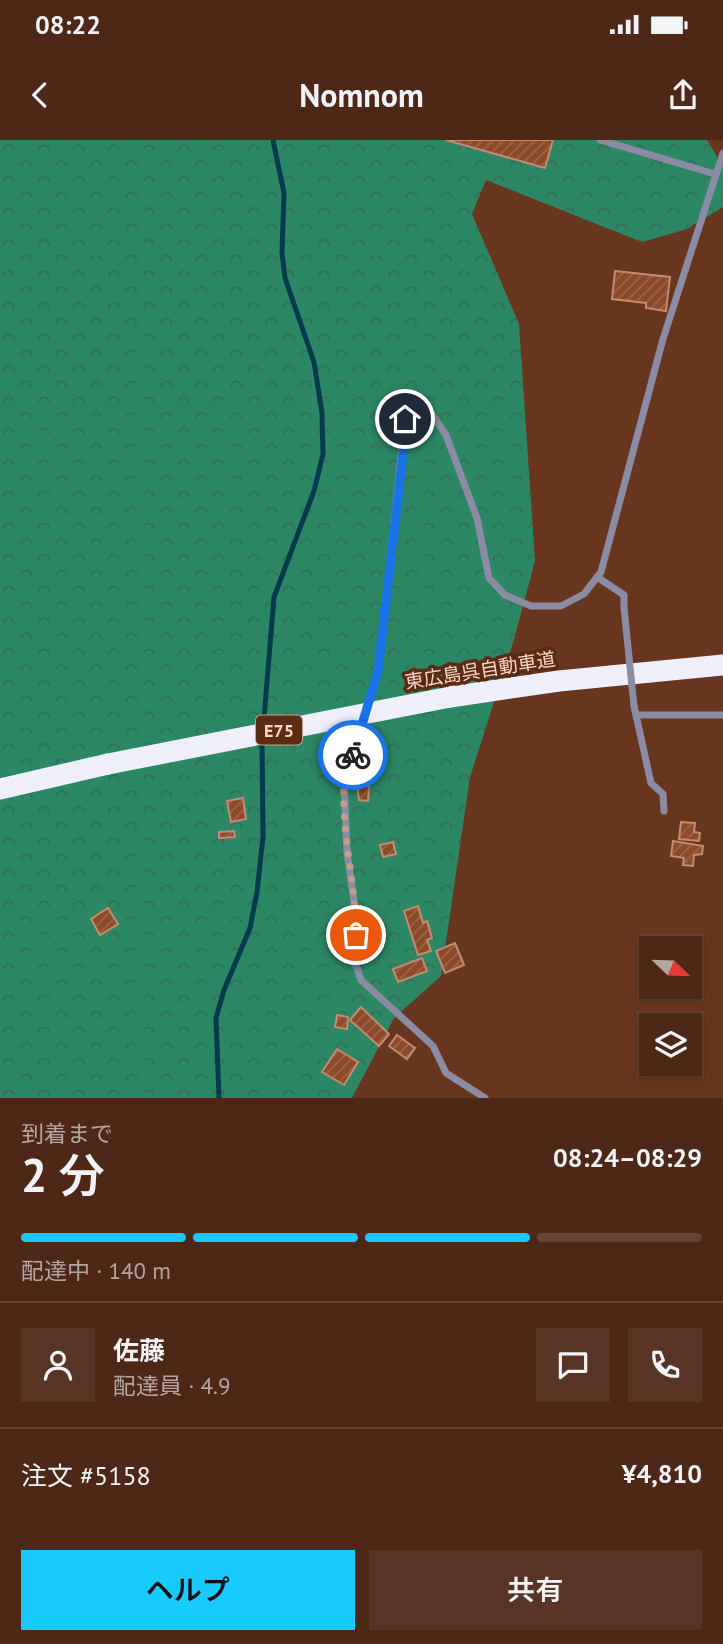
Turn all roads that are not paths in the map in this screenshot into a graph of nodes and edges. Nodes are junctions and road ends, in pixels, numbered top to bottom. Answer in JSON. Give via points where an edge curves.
{"nodes":[{"id":1,"x":600,"y":140,"type":"edge"},
{"id":2,"x":723,"y":153,"type":"edge"},
{"id":3,"x":715,"y":174,"type":"junction"},
{"id":4,"x":597,"y":578,"type":"junction"},
{"id":5,"x":723,"y":665,"type":"edge"},
{"id":6,"x":636,"y":715,"type":"junction"},
{"id":7,"x":723,"y":715,"type":"edge"},
{"id":8,"x":0,"y":789,"type":"edge"},
{"id":9,"x":664,"y":811,"type":"dead end"},
{"id":10,"x":485,"y":1098,"type":"edge"}],
"edges":[{"from":1,"to":3,"type":"street"},
{"from":2,"to":3,"type":"street"},
{"from":3,"to":4,"type":"street","via":[[663,339]]},
{"from":4,"to":6,"type":"street","bridge":true,"via":[[624,595]]},
{"from":4,"to":10,"type":"street","via":[[584,594],[561,606],[531,606],[505,595],[489,578],[477,517],[446,435],[432,414],[420,411],[405,419],[378,671],[344,779],[356,915],[355,962],[361,980],[433,1046],[446,1073]]},
{"from":5,"to":8,"type":"highway","name":"東広島呉自動車道","number":"E75","bridge":true,"via":[[450,697]]},
{"from":6,"to":7,"type":"street"},
{"from":6,"to":9,"type":"street","via":[[651,783],[663,794]]}]}
